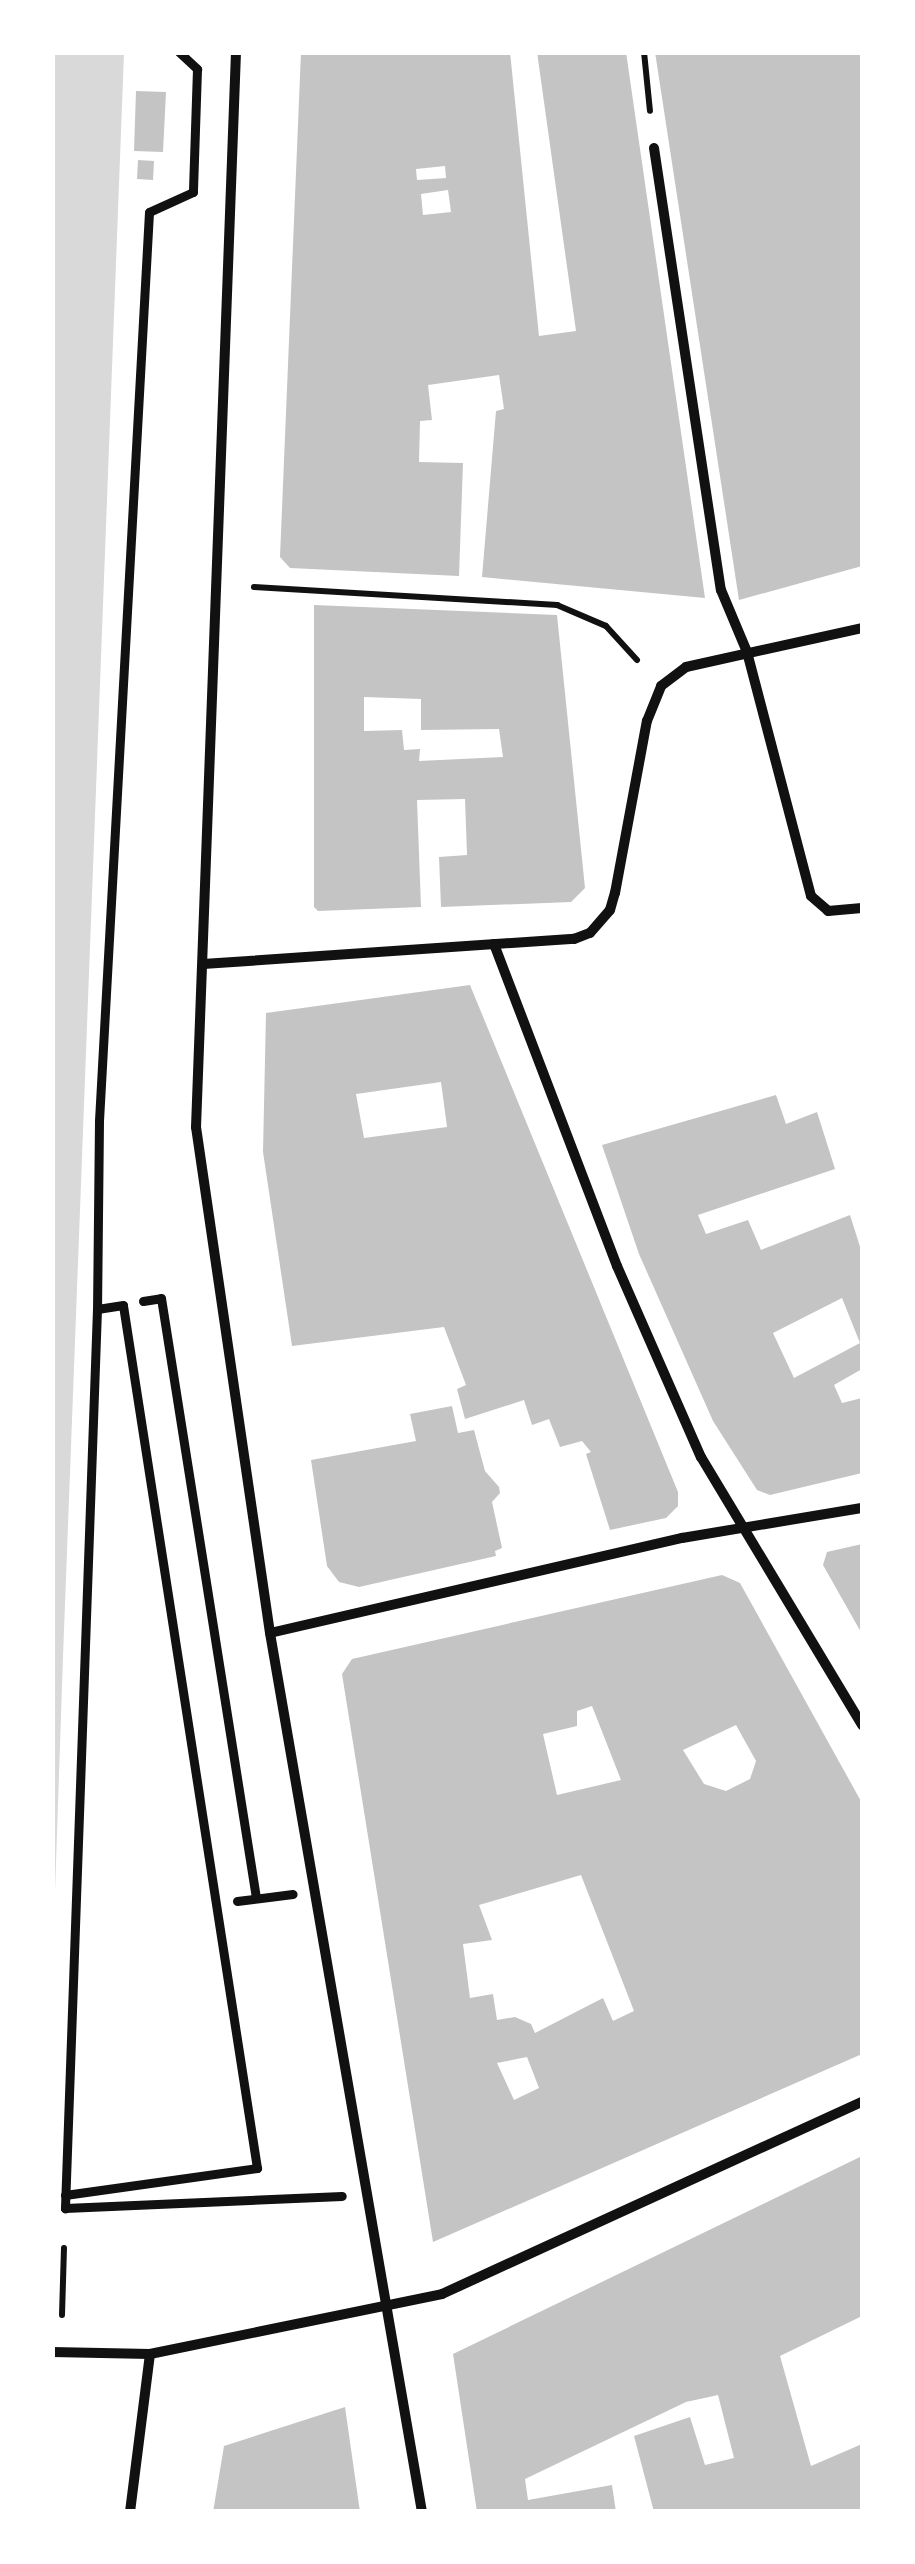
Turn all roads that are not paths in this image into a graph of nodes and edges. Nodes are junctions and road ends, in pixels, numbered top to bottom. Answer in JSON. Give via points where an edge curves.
{"nodes":[{"id":1,"x":178,"y":52,"type":"edge"},
{"id":2,"x":236,"y":52,"type":"edge"},
{"id":3,"x":654,"y":148,"type":"road end"},
{"id":4,"x":862,"y":628,"type":"edge"},
{"id":5,"x":747,"y":652,"type":"junction"},
{"id":6,"x":862,"y":908,"type":"edge"},
{"id":7,"x":494,"y":944,"type":"junction"},
{"id":8,"x":203,"y":964,"type":"junction"},
{"id":9,"x":143,"y":1300,"type":"dead end"},
{"id":10,"x":97,"y":1309,"type":"junction"},
{"id":11,"x":862,"y":1508,"type":"edge"},
{"id":12,"x":746,"y":1528,"type":"junction"},
{"id":13,"x":270,"y":1633,"type":"junction"},
{"id":14,"x":862,"y":1725,"type":"edge"},
{"id":15,"x":293,"y":1894,"type":"dead end"},
{"id":16,"x":256,"y":1898,"type":"junction"},
{"id":17,"x":237,"y":1901,"type":"dead end"},
{"id":18,"x":862,"y":2102,"type":"edge"},
{"id":19,"x":65,"y":2195,"type":"junction"},
{"id":20,"x":342,"y":2196,"type":"dead end"},
{"id":21,"x":388,"y":2306,"type":"junction"},
{"id":22,"x":57,"y":2352,"type":"edge"},
{"id":23,"x":150,"y":2354,"type":"junction"},
{"id":24,"x":130,"y":2512,"type":"edge"},
{"id":25,"x":422,"y":2512,"type":"edge"}],
"edges":[{"from":1,"to":10,"type":"street","via":[[197,68],[193,192],[149,212],[99,1121]]},
{"from":2,"to":8,"type":"street"},
{"from":3,"to":5,"type":"street","via":[[721,590]]},
{"from":4,"to":5,"type":"street"},
{"from":5,"to":6,"type":"street","via":[[809,892],[828,911]]},
{"from":5,"to":7,"type":"street","via":[[686,667],[661,686],[648,722],[616,893],[601,923],[574,939]]},
{"from":7,"to":8,"type":"street"},
{"from":7,"to":12,"type":"street","via":[[625,1284],[701,1456]]},
{"from":8,"to":13,"type":"street","via":[[196,1127]]},
{"from":9,"to":16,"type":"street","via":[[161,1298]]},
{"from":10,"to":19,"type":"street"},
{"from":10,"to":19,"type":"street","via":[[126,1304],[257,2168]]},
{"from":11,"to":12,"type":"street"},
{"from":12,"to":13,"type":"street"},
{"from":12,"to":14,"type":"street"},
{"from":13,"to":21,"type":"street"},
{"from":15,"to":16,"type":"street"},
{"from":16,"to":17,"type":"street"},
{"from":18,"to":21,"type":"street","via":[[442,2294]]},
{"from":19,"to":20,"type":"street","via":[[65,2208]]},
{"from":21,"to":23,"type":"street"},
{"from":21,"to":25,"type":"street"},
{"from":22,"to":23,"type":"street"},
{"from":23,"to":24,"type":"street"}]}
